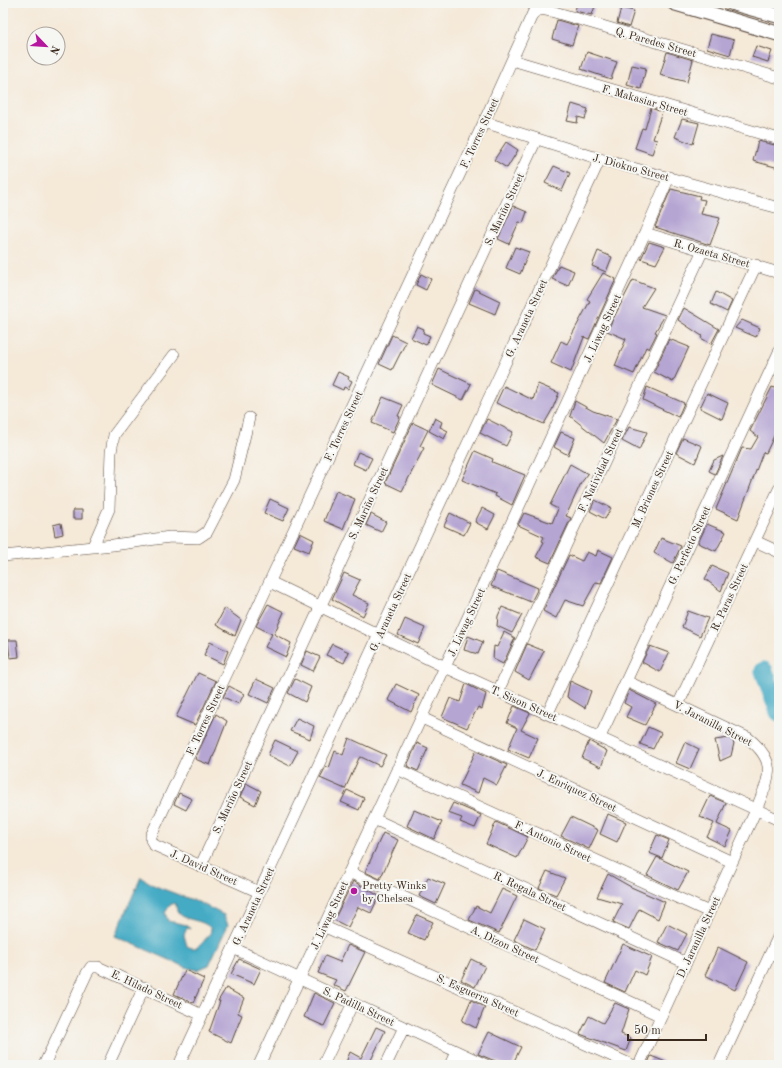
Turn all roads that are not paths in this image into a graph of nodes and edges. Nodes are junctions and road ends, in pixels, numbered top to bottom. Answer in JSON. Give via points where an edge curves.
{"nodes":[{"id":1,"x":674,"y":3,"type":"edge"},
{"id":2,"x":732,"y":3,"type":"edge"},
{"id":3,"x":533,"y":12,"type":"joint"},
{"id":4,"x":779,"y":16,"type":"edge"},
{"id":5,"x":779,"y":34,"type":"edge"},
{"id":6,"x":512,"y":60,"type":"junction"},
{"id":7,"x":779,"y":78,"type":"edge"},
{"id":8,"x":484,"y":122,"type":"junction"},
{"id":9,"x":779,"y":139,"type":"edge"},
{"id":10,"x":536,"y":140,"type":"junction"},
{"id":11,"x":600,"y":159,"type":"junction"},
{"id":12,"x":669,"y":177,"type":"junction"},
{"id":13,"x":779,"y":208,"type":"edge"},
{"id":14,"x":645,"y":233,"type":"junction"},
{"id":15,"x":702,"y":250,"type":"junction"},
{"id":16,"x":756,"y":265,"type":"junction"},
{"id":17,"x":779,"y":273,"type":"edge"},
{"id":18,"x":779,"y":352,"type":"edge"},
{"id":19,"x":174,"y":355,"type":"dead end"},
{"id":20,"x":249,"y":418,"type":"dead end"},
{"id":21,"x":779,"y":489,"type":"edge"},
{"id":22,"x":755,"y":541,"type":"junction"},
{"id":23,"x":93,"y":546,"type":"junction"},
{"id":24,"x":779,"y":552,"type":"edge"},
{"id":25,"x":3,"y":556,"type":"edge"},
{"id":26,"x":270,"y":582,"type":"junction"},
{"id":27,"x":320,"y":607,"type":"junction"},
{"id":28,"x":379,"y":636,"type":"junction"},
{"id":29,"x":445,"y":667,"type":"junction"},
{"id":30,"x":626,"y":681,"type":"junction"},
{"id":31,"x":498,"y":691,"type":"junction"},
{"id":32,"x":678,"y":705,"type":"junction"},
{"id":33,"x":548,"y":713,"type":"junction"},
{"id":34,"x":422,"y":718,"type":"junction"},
{"id":35,"x":600,"y":737,"type":"junction"},
{"id":36,"x":398,"y":769,"type":"junction"},
{"id":37,"x":756,"y":810,"type":"junction"},
{"id":38,"x":374,"y":819,"type":"junction"},
{"id":39,"x":779,"y":820,"type":"edge"},
{"id":40,"x":151,"y":840,"type":"joint"},
{"id":41,"x":732,"y":862,"type":"junction"},
{"id":42,"x":201,"y":865,"type":"junction"},
{"id":43,"x":349,"y":872,"type":"junction"},
{"id":44,"x":259,"y":892,"type":"junction"},
{"id":45,"x":709,"y":912,"type":"junction"},
{"id":46,"x":323,"y":926,"type":"junction"},
{"id":47,"x":779,"y":935,"type":"edge"},
{"id":48,"x":233,"y":948,"type":"junction"},
{"id":49,"x":686,"y":963,"type":"junction"},
{"id":50,"x":299,"y":978,"type":"junction"},
{"id":51,"x":144,"y":987,"type":"junction"},
{"id":52,"x":353,"y":1003,"type":"junction"},
{"id":53,"x":202,"y":1015,"type":"junction"},
{"id":54,"x":661,"y":1016,"type":"junction"},
{"id":55,"x":404,"y":1027,"type":"junction"},
{"id":56,"x":456,"y":1052,"type":"junction"},
{"id":57,"x":44,"y":1065,"type":"edge"},
{"id":58,"x":108,"y":1065,"type":"edge"},
{"id":59,"x":179,"y":1065,"type":"edge"},
{"id":60,"x":259,"y":1065,"type":"edge"},
{"id":61,"x":323,"y":1065,"type":"edge"},
{"id":62,"x":386,"y":1065,"type":"edge"},
{"id":63,"x":450,"y":1065,"type":"edge"},
{"id":64,"x":486,"y":1065,"type":"edge"},
{"id":65,"x":632,"y":1065,"type":"edge"},
{"id":66,"x":639,"y":1065,"type":"edge"},
{"id":67,"x":719,"y":1065,"type":"edge"}],
"edges":[{"from":1,"to":5,"type":"main road"},
{"from":2,"to":4,"type":"main road"},
{"from":3,"to":6,"type":"street","name":"F. Torres Street"},
{"from":3,"to":7,"type":"street","name":"Q. Paredes Street","via":[[541,9]]},
{"from":6,"to":8,"type":"street","name":"F. Torres Street"},
{"from":6,"to":9,"type":"street","name":"F. Makasiar Street"},
{"from":8,"to":10,"type":"street","name":"J. Diokno Street"},
{"from":8,"to":26,"type":"street","name":"F. Torres Street"},
{"from":10,"to":11,"type":"street","name":"J. Diokno Street"},
{"from":10,"to":27,"type":"street","name":"S. Mariño Street"},
{"from":11,"to":12,"type":"street","name":"J. Diokno Street"},
{"from":11,"to":28,"type":"street","name":"G. Araneta Street"},
{"from":12,"to":13,"type":"street","name":"J. Diokno Street"},
{"from":12,"to":14,"type":"street","name":"J. Liwag Street"},
{"from":14,"to":15,"type":"street","name":"R. Ozaeta Street"},
{"from":14,"to":29,"type":"street","name":"J. Liwag Street"},
{"from":15,"to":16,"type":"street","name":"R. Ozaeta Street"},
{"from":15,"to":31,"type":"street","name":"F. Natividad Street"},
{"from":16,"to":17,"type":"street","name":"R. Ozaeta Street"},
{"from":16,"to":33,"type":"street","name":"M. Briones Street"},
{"from":18,"to":30,"type":"street","name":"G. Perfecto Street"},
{"from":19,"to":23,"type":"street","via":[[114,435],[109,509]]},
{"from":20,"to":23,"type":"street","via":[[234,480],[203,536]]},
{"from":21,"to":22,"type":"street","name":"R. Paras Street"},
{"from":22,"to":24,"type":"street"},
{"from":22,"to":32,"type":"street","name":"R. Paras Street"},
{"from":23,"to":25,"type":"street"},
{"from":26,"to":27,"type":"street","name":"T. Sison Street"},
{"from":26,"to":40,"type":"street","name":"F. Torres Street","via":[[152,832]]},
{"from":27,"to":28,"type":"street","name":"T. Sison Street"},
{"from":27,"to":42,"type":"street","name":"S. Mariño Street"},
{"from":28,"to":29,"type":"street","name":"T. Sison Street"},
{"from":28,"to":44,"type":"street","name":"G. Araneta Street"},
{"from":29,"to":31,"type":"street","name":"T. Sison Street"},
{"from":29,"to":34,"type":"street","name":"J. Liwag Street"},
{"from":30,"to":32,"type":"street","name":"V. Jaranilla Street"},
{"from":30,"to":35,"type":"street","name":"G. Perfecto Street"},
{"from":31,"to":33,"type":"street","name":"T. Sison Street"},
{"from":32,"to":37,"type":"street","name":"V. Jaranilla Street","via":[[748,738],[767,757],[767,784]]},
{"from":33,"to":35,"type":"street","name":"T. Sison Street"},
{"from":34,"to":36,"type":"street","name":"J. Liwag Street"},
{"from":34,"to":41,"type":"street","name":"J. Enriquez Street"},
{"from":35,"to":37,"type":"street","name":"T. Sison Street"},
{"from":36,"to":38,"type":"street","name":"J. Liwag Street"},
{"from":36,"to":45,"type":"street","name":"F. Antonio Street"},
{"from":37,"to":39,"type":"street","name":"T. Sison Street"},
{"from":37,"to":41,"type":"street","name":"D. Jaranilla Street"},
{"from":38,"to":43,"type":"street","name":"J. Liwag Street"},
{"from":38,"to":49,"type":"street","name":"R. Regala Street"},
{"from":40,"to":42,"type":"street","name":"J. David Street","via":[[154,845]]},
{"from":41,"to":45,"type":"street","name":"D. Jaranilla Street"},
{"from":42,"to":44,"type":"street","name":"J. David Street"},
{"from":43,"to":46,"type":"street","name":"J. Liwag Street"},
{"from":43,"to":54,"type":"street","name":"A. Dizon Street"},
{"from":44,"to":48,"type":"street","name":"G. Araneta Street"},
{"from":45,"to":49,"type":"street","name":"D. Jaranilla Street"},
{"from":46,"to":50,"type":"street","name":"J. Liwag Street"},
{"from":46,"to":65,"type":"street","name":"S. Esguerra Street"},
{"from":47,"to":67,"type":"street"},
{"from":48,"to":50,"type":"street","name":"S. Padilla Street"},
{"from":48,"to":53,"type":"street","name":"G. Araneta Street"},
{"from":49,"to":54,"type":"street","name":"D. Jaranilla Street"},
{"from":50,"to":52,"type":"street","name":"S. Padilla Street"},
{"from":50,"to":60,"type":"street","name":"J. Liwag Street"},
{"from":51,"to":53,"type":"street","name":"E. Hilado Street"},
{"from":51,"to":57,"type":"street","name":"E. Hilado Street","via":[[98,967],[91,967]]},
{"from":51,"to":58,"type":"street"},
{"from":52,"to":55,"type":"street","name":"S. Padilla Street"},
{"from":52,"to":61,"type":"street"},
{"from":53,"to":59,"type":"street","name":"G. Araneta Street"},
{"from":54,"to":66,"type":"street","name":"D. Jaranilla Street"},
{"from":55,"to":56,"type":"street","name":"S. Padilla Street"},
{"from":55,"to":62,"type":"street"},
{"from":56,"to":63,"type":"street"},
{"from":56,"to":64,"type":"street","name":"S. Padilla Street"}]}
